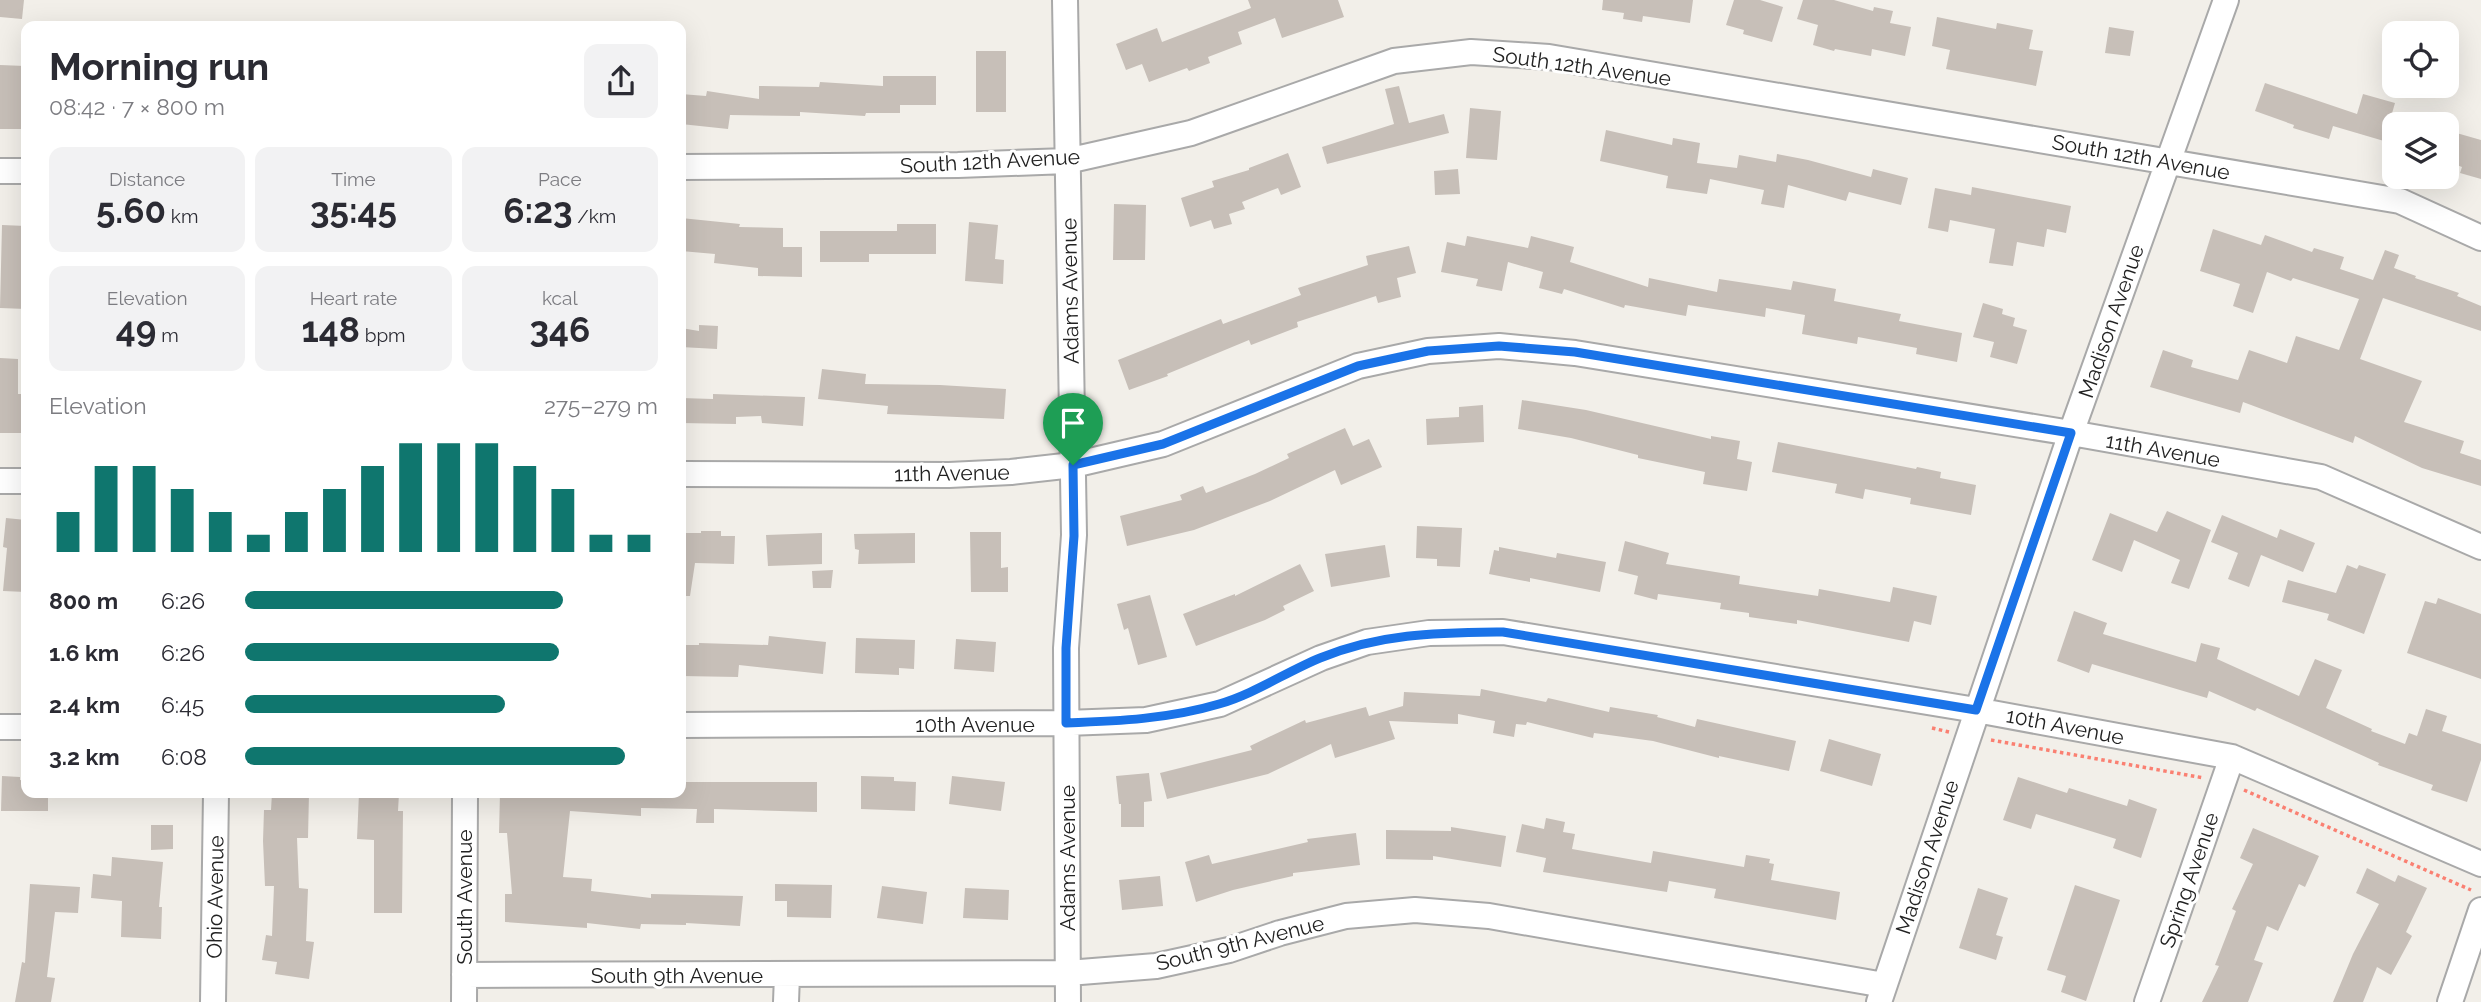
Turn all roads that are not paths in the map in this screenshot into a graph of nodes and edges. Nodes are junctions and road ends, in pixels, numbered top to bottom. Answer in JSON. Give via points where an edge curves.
{"nodes":[{"id":1,"x":1065,"y":0,"type":"edge"},
{"id":2,"x":2226,"y":0,"type":"edge"},
{"id":3,"x":1067,"y":161,"type":"junction"},
{"id":4,"x":2167,"y":161,"type":"junction"},
{"id":5,"x":686,"y":167,"type":"edge"},
{"id":6,"x":21,"y":171,"type":"edge"},
{"id":7,"x":0,"y":172,"type":"edge"},
{"id":8,"x":2481,"y":238,"type":"edge"},
{"id":9,"x":2071,"y":433,"type":"junction"},
{"id":10,"x":1073,"y":465,"type":"junction"},
{"id":11,"x":686,"y":474,"type":"edge"},
{"id":12,"x":0,"y":481,"type":"edge"},
{"id":13,"x":21,"y":481,"type":"edge"},
{"id":14,"x":2481,"y":547,"type":"edge"},
{"id":15,"x":1976,"y":710,"type":"junction"},
{"id":16,"x":1066,"y":723,"type":"junction"},
{"id":17,"x":686,"y":725,"type":"edge"},
{"id":18,"x":0,"y":727,"type":"edge"},
{"id":19,"x":21,"y":727,"type":"edge"},
{"id":20,"x":2232,"y":757,"type":"junction"},
{"id":21,"x":216,"y":798,"type":"edge"},
{"id":22,"x":465,"y":798,"type":"edge"},
{"id":23,"x":2481,"y":864,"type":"edge"},
{"id":24,"x":2481,"y":910,"type":"edge"},
{"id":25,"x":1068,"y":972,"type":"junction"},
{"id":26,"x":464,"y":975,"type":"junction"},
{"id":27,"x":787,"y":975,"type":"junction"},
{"id":28,"x":1882,"y":994,"type":"edge"},
{"id":29,"x":213,"y":1002,"type":"edge"},
{"id":30,"x":464,"y":1002,"type":"edge"},
{"id":31,"x":786,"y":1002,"type":"edge"},
{"id":32,"x":1068,"y":1002,"type":"edge"},
{"id":33,"x":2147,"y":1002,"type":"edge"},
{"id":34,"x":2450,"y":1002,"type":"edge"}],
"edges":[{"from":1,"to":3,"type":"street","name":"Adams Avenue"},
{"from":2,"to":4,"type":"street","name":"Madison Avenue"},
{"from":3,"to":4,"type":"street","name":"South 12th Avenue","via":[[1191,132],[1394,61],[1471,52],[1549,57]]},
{"from":3,"to":5,"type":"street","name":"South 12th Avenue"},
{"from":3,"to":10,"type":"street","name":"Adams Avenue"},
{"from":4,"to":8,"type":"street","name":"South 12th Avenue","via":[[2400,201]]},
{"from":4,"to":9,"type":"street","name":"Madison Avenue"},
{"from":6,"to":7,"type":"street"},
{"from":9,"to":10,"type":"street","name":"11th Avenue","via":[[1575,352],[1499,346],[1428,351],[1358,366],[1163,444]]},
{"from":9,"to":14,"type":"street","name":"11th Avenue","via":[[2321,477]]},
{"from":9,"to":15,"type":"street","name":"Madison Avenue"},
{"from":10,"to":11,"type":"street","name":"11th Avenue","via":[[949,475]]},
{"from":10,"to":16,"type":"street","name":"Adams Avenue"},
{"from":12,"to":13,"type":"street"},
{"from":15,"to":16,"type":"street","name":"10th Avenue","via":[[1503,632],[1429,633],[1367,642],[1220,704],[1146,720]]},
{"from":15,"to":20,"type":"street","name":"10th Avenue"},
{"from":15,"to":28,"type":"street","name":"Madison Avenue"},
{"from":16,"to":17,"type":"street","name":"10th Avenue"},
{"from":16,"to":25,"type":"street","name":"Adams Avenue"},
{"from":18,"to":19,"type":"street"},
{"from":20,"to":23,"type":"street","name":"10th Avenue"},
{"from":20,"to":33,"type":"street","name":"Spring Avenue"},
{"from":21,"to":29,"type":"street","name":"Ohio Avenue"},
{"from":22,"to":26,"type":"street","name":"South Avenue"},
{"from":24,"to":34,"type":"street"},
{"from":25,"to":27,"type":"street","name":"South 9th Avenue"},
{"from":25,"to":28,"type":"street","name":"South 9th Avenue","via":[[1156,966],[1346,916],[1415,910],[1489,916]]},
{"from":25,"to":32,"type":"street","name":"Adams Avenue"},
{"from":26,"to":27,"type":"street","name":"South 9th Avenue"},
{"from":26,"to":30,"type":"street","name":"South Avenue"},
{"from":27,"to":31,"type":"street"}]}
